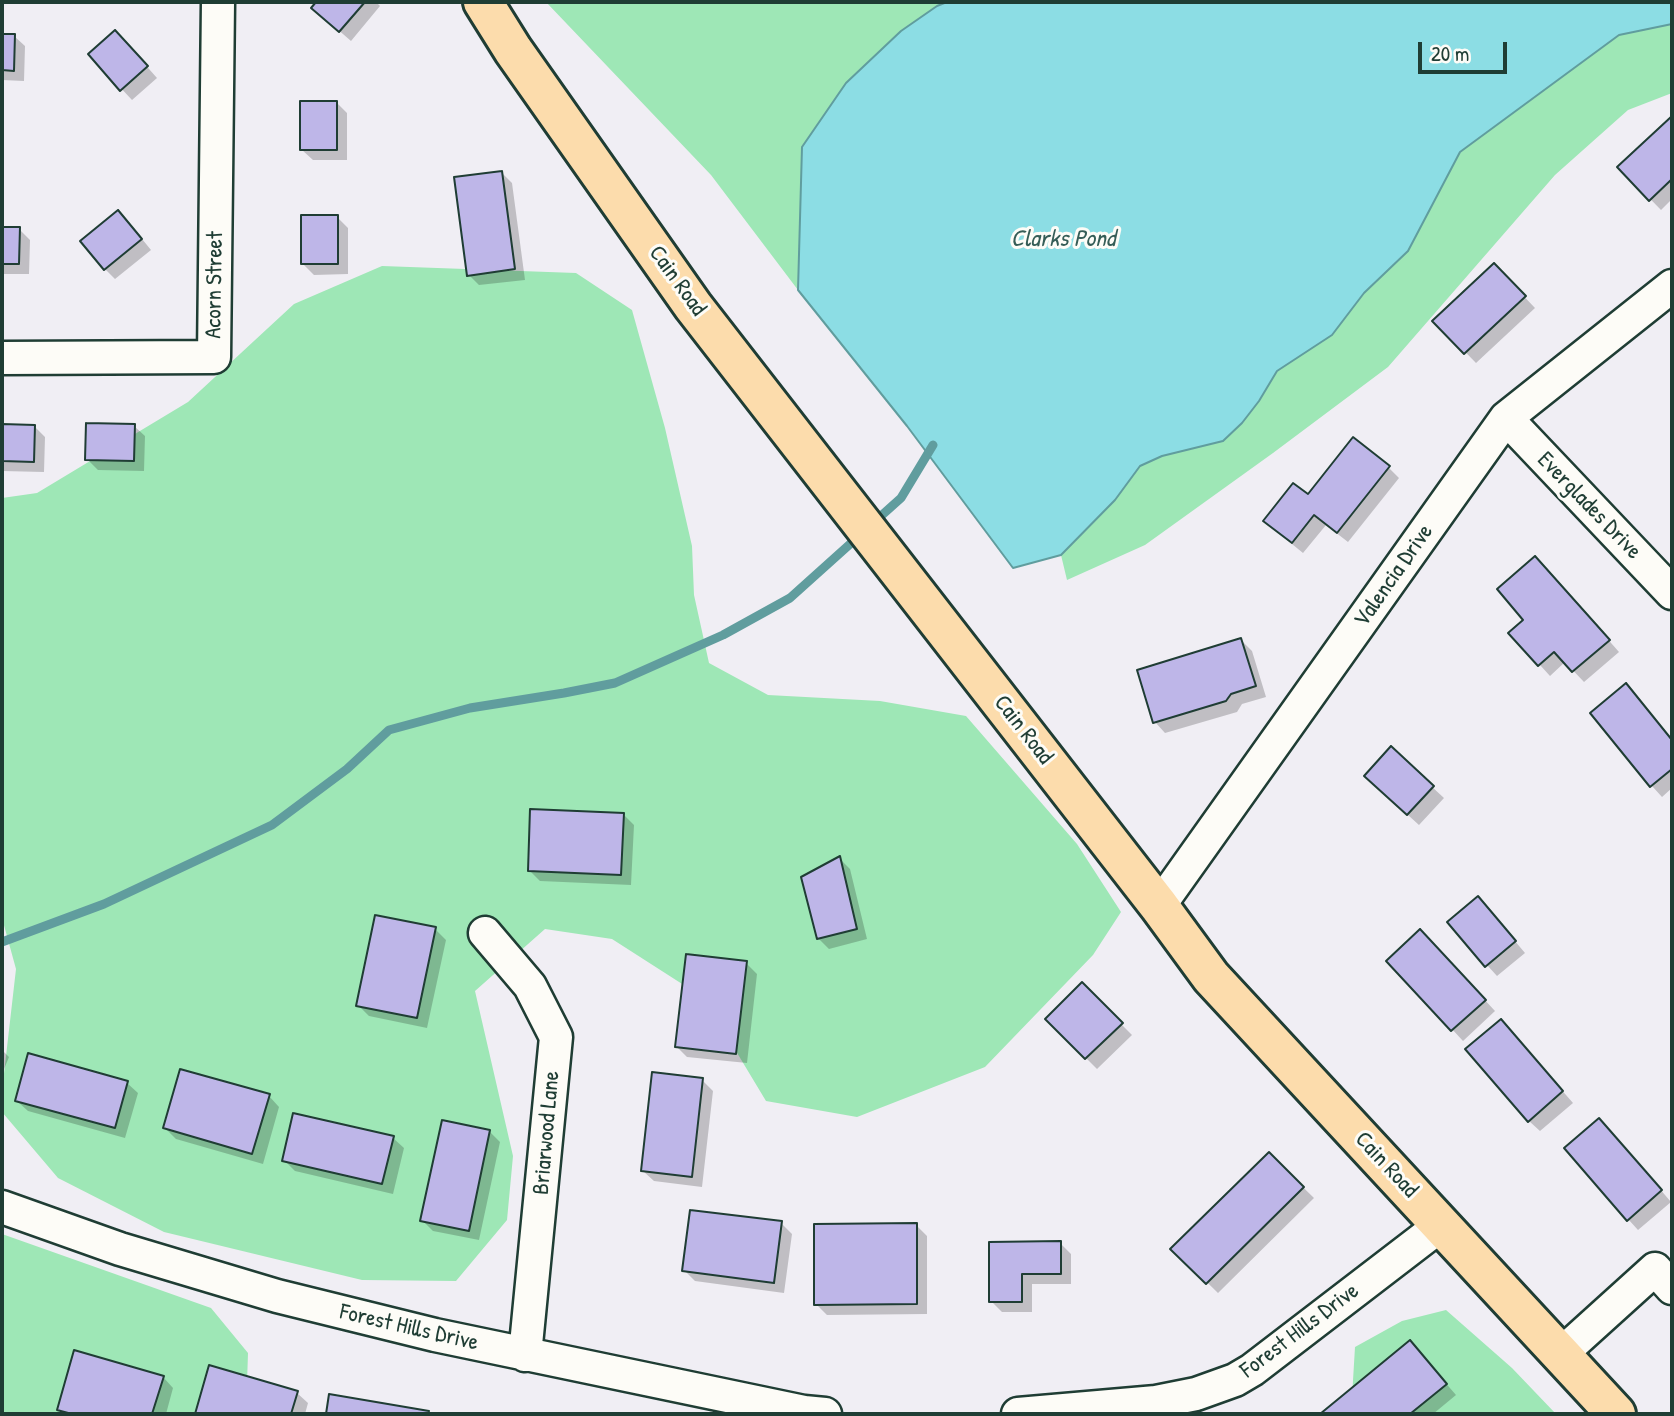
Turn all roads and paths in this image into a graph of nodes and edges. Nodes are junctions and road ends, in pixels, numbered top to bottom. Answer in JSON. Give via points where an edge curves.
{"nodes":[{"id":1,"x":218,"y":2,"type":"edge"},
{"id":2,"x":484,"y":2,"type":"edge"},
{"id":3,"x":1672,"y":286,"type":"edge"},
{"id":4,"x":2,"y":358,"type":"edge"},
{"id":5,"x":1506,"y":418,"type":"junction"},
{"id":6,"x":1672,"y":593,"type":"edge"},
{"id":7,"x":1159,"y":906,"type":"junction"},
{"id":8,"x":485,"y":933,"type":"dead end"},
{"id":9,"x":2,"y":1207,"type":"edge"},
{"id":10,"x":1441,"y":1224,"type":"junction"},
{"id":11,"x":1672,"y":1287,"type":"edge"},
{"id":12,"x":1560,"y":1354,"type":"junction"},
{"id":13,"x":526,"y":1355,"type":"junction"},
{"id":14,"x":825,"y":1414,"type":"edge"},
{"id":15,"x":1018,"y":1414,"type":"edge"},
{"id":16,"x":1616,"y":1414,"type":"edge"}],
"edges":[{"from":1,"to":4,"type":"street","name":"Acorn Street","via":[[214,357]]},
{"from":2,"to":7,"type":"main road","name":"Cain Road","via":[[694,306]]},
{"from":3,"to":5,"type":"street","name":"Valencia Drive"},
{"from":5,"to":6,"type":"street","name":"Everglades Drive"},
{"from":5,"to":7,"type":"street","name":"Valencia Drive"},
{"from":7,"to":10,"type":"main road","name":"Cain Road","via":[[1211,977]]},
{"from":8,"to":13,"type":"street","name":"Briarwood Lane","via":[[530,986],[556,1037]]},
{"from":9,"to":13,"type":"street","name":"Forest Hills Drive","via":[[120,1249],[277,1296]]},
{"from":10,"to":12,"type":"main road","name":"Cain Road"},
{"from":10,"to":15,"type":"street","name":"Forest Hills Drive","via":[[1234,1380],[1156,1402]]},
{"from":11,"to":12,"type":"street","via":[[1655,1269]]},
{"from":12,"to":16,"type":"main road","name":"Cain Road"},
{"from":13,"to":14,"type":"street","name":"Forest Hills Drive"}]}
